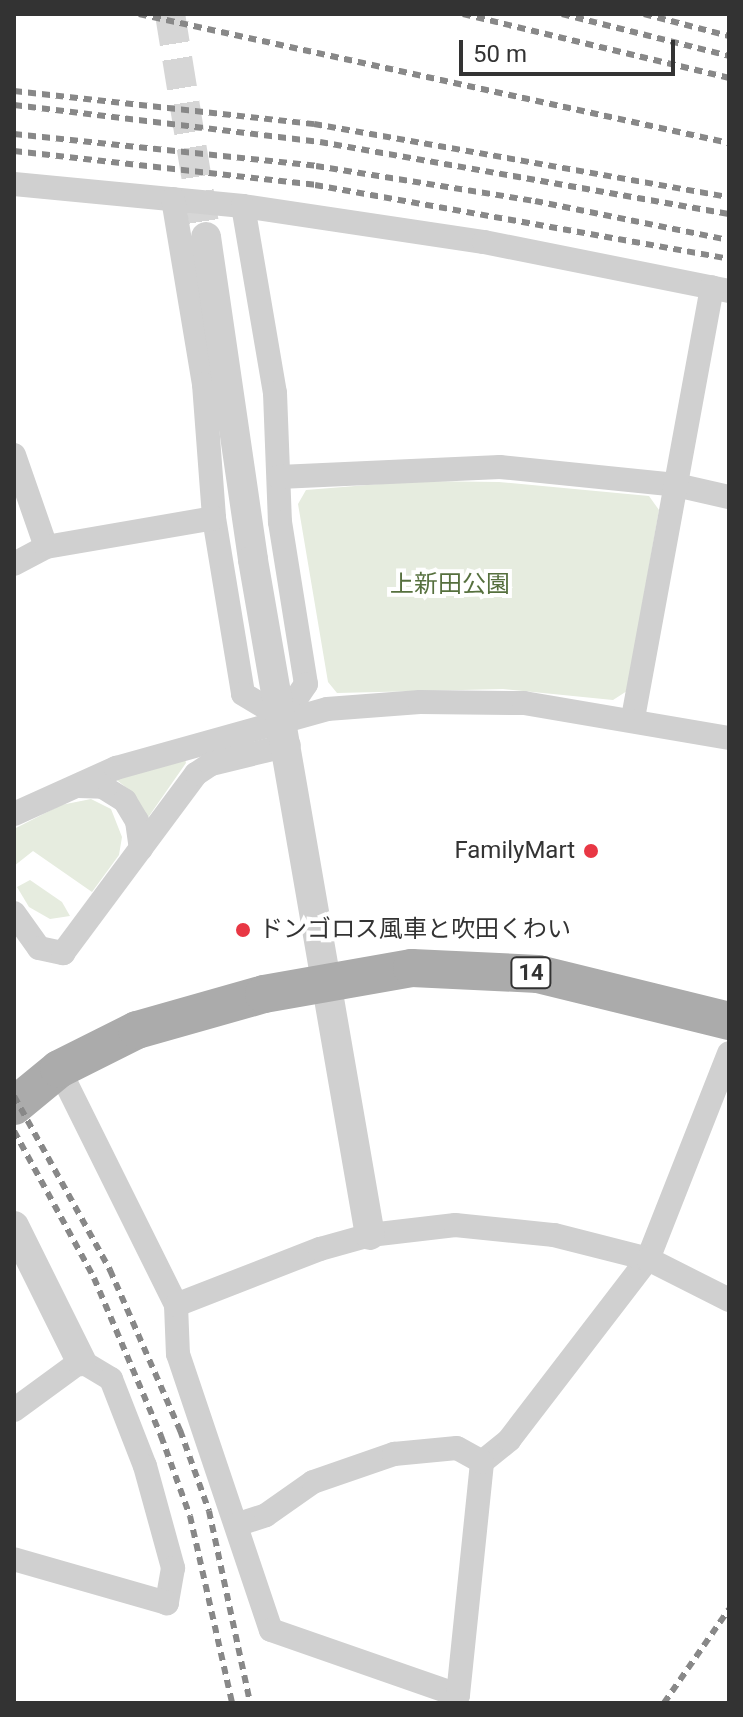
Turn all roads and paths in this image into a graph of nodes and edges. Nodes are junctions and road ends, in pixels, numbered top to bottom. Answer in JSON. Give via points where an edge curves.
{"nodes":[{"id":1,"x":14,"y":184,"type":"edge"},
{"id":2,"x":173,"y":199,"type":"junction"},
{"id":3,"x":243,"y":206,"type":"junction"},
{"id":4,"x":206,"y":237,"type":"tunnel mouth"},
{"id":5,"x":720,"y":289,"type":"edge"},
{"id":6,"x":14,"y":455,"type":"edge"},
{"id":7,"x":279,"y":477,"type":"junction"},
{"id":8,"x":676,"y":485,"type":"junction"},
{"id":9,"x":729,"y":497,"type":"edge"},
{"id":10,"x":214,"y":518,"type":"junction"},
{"id":11,"x":46,"y":547,"type":"junction"},
{"id":12,"x":14,"y":564,"type":"edge"},
{"id":13,"x":633,"y":718,"type":"junction"},
{"id":14,"x":286,"y":732,"type":"junction"},
{"id":15,"x":729,"y":738,"type":"edge"},
{"id":16,"x":76,"y":786,"type":"junction"},
{"id":17,"x":14,"y":814,"type":"edge"},
{"id":18,"x":141,"y":849,"type":"junction"},
{"id":19,"x":14,"y":913,"type":"edge"},
{"id":20,"x":328,"y":981,"type":"junction"},
{"id":21,"x":729,"y":1021,"type":"edge"},
{"id":22,"x":729,"y":1053,"type":"edge"},
{"id":23,"x":59,"y":1069,"type":"junction"},
{"id":24,"x":14,"y":1106,"type":"edge"},
{"id":25,"x":14,"y":1226,"type":"edge"},
{"id":26,"x":370,"y":1235,"type":"junction"},
{"id":27,"x":648,"y":1259,"type":"junction"},
{"id":28,"x":729,"y":1300,"type":"edge"},
{"id":29,"x":176,"y":1305,"type":"junction"},
{"id":30,"x":81,"y":1361,"type":"junction"},
{"id":31,"x":14,"y":1410,"type":"edge"},
{"id":32,"x":482,"y":1462,"type":"junction"},
{"id":33,"x":239,"y":1524,"type":"junction"},
{"id":34,"x":14,"y":1559,"type":"edge"}],
"edges":[{"from":1,"to":2,"type":"street"},
{"from":2,"to":3,"type":"street"},
{"from":2,"to":10,"type":"street","via":[[204,384]]},
{"from":3,"to":5,"type":"street","via":[[484,242]]},
{"from":3,"to":7,"type":"street","via":[[275,393]]},
{"from":4,"to":14,"type":"street","via":[[253,560]]},
{"from":5,"to":8,"type":"street"},
{"from":6,"to":11,"type":"street"},
{"from":7,"to":8,"type":"street","via":[[500,467]]},
{"from":7,"to":14,"type":"street","via":[[280,522],[306,684]]},
{"from":8,"to":9,"type":"street"},
{"from":8,"to":13,"type":"street"},
{"from":10,"to":11,"type":"street"},
{"from":10,"to":14,"type":"street","via":[[243,694]]},
{"from":11,"to":12,"type":"street"},
{"from":13,"to":14,"type":"street","via":[[524,703],[420,702],[327,709]]},
{"from":13,"to":15,"type":"street"},
{"from":14,"to":16,"type":"street","via":[[116,768]]},
{"from":14,"to":18,"type":"street","via":[[202,769]]},
{"from":14,"to":20,"type":"street"},
{"from":16,"to":17,"type":"street"},
{"from":16,"to":18,"type":"street","via":[[103,787],[125,801],[137,821]]},
{"from":18,"to":19,"type":"street","via":[[63,953],[39,948]]},
{"from":20,"to":21,"type":"main road","number":"14","via":[[412,968],[538,974]]},
{"from":20,"to":23,"type":"main road","number":"14","via":[[137,1030]]},
{"from":20,"to":26,"type":"street"},
{"from":22,"to":27,"type":"street"},
{"from":23,"to":24,"type":"main road","number":"14"},
{"from":23,"to":29,"type":"street"},
{"from":25,"to":30,"type":"street"},
{"from":26,"to":27,"type":"street","via":[[455,1225],[504,1226]]},
{"from":26,"to":29,"type":"street","via":[[272,1264]]},
{"from":27,"to":28,"type":"street"},
{"from":27,"to":32,"type":"street","via":[[509,1440]]},
{"from":29,"to":33,"type":"street","via":[[178,1354]]},
{"from":30,"to":31,"type":"street"},
{"from":30,"to":34,"type":"street","via":[[111,1379],[145,1466],[173,1568],[167,1603]]},
{"from":32,"to":33,"type":"street","via":[[457,1448],[394,1454],[313,1482],[266,1515]]},
{"from":32,"to":33,"type":"street","via":[[458,1695],[271,1630]]}]}
